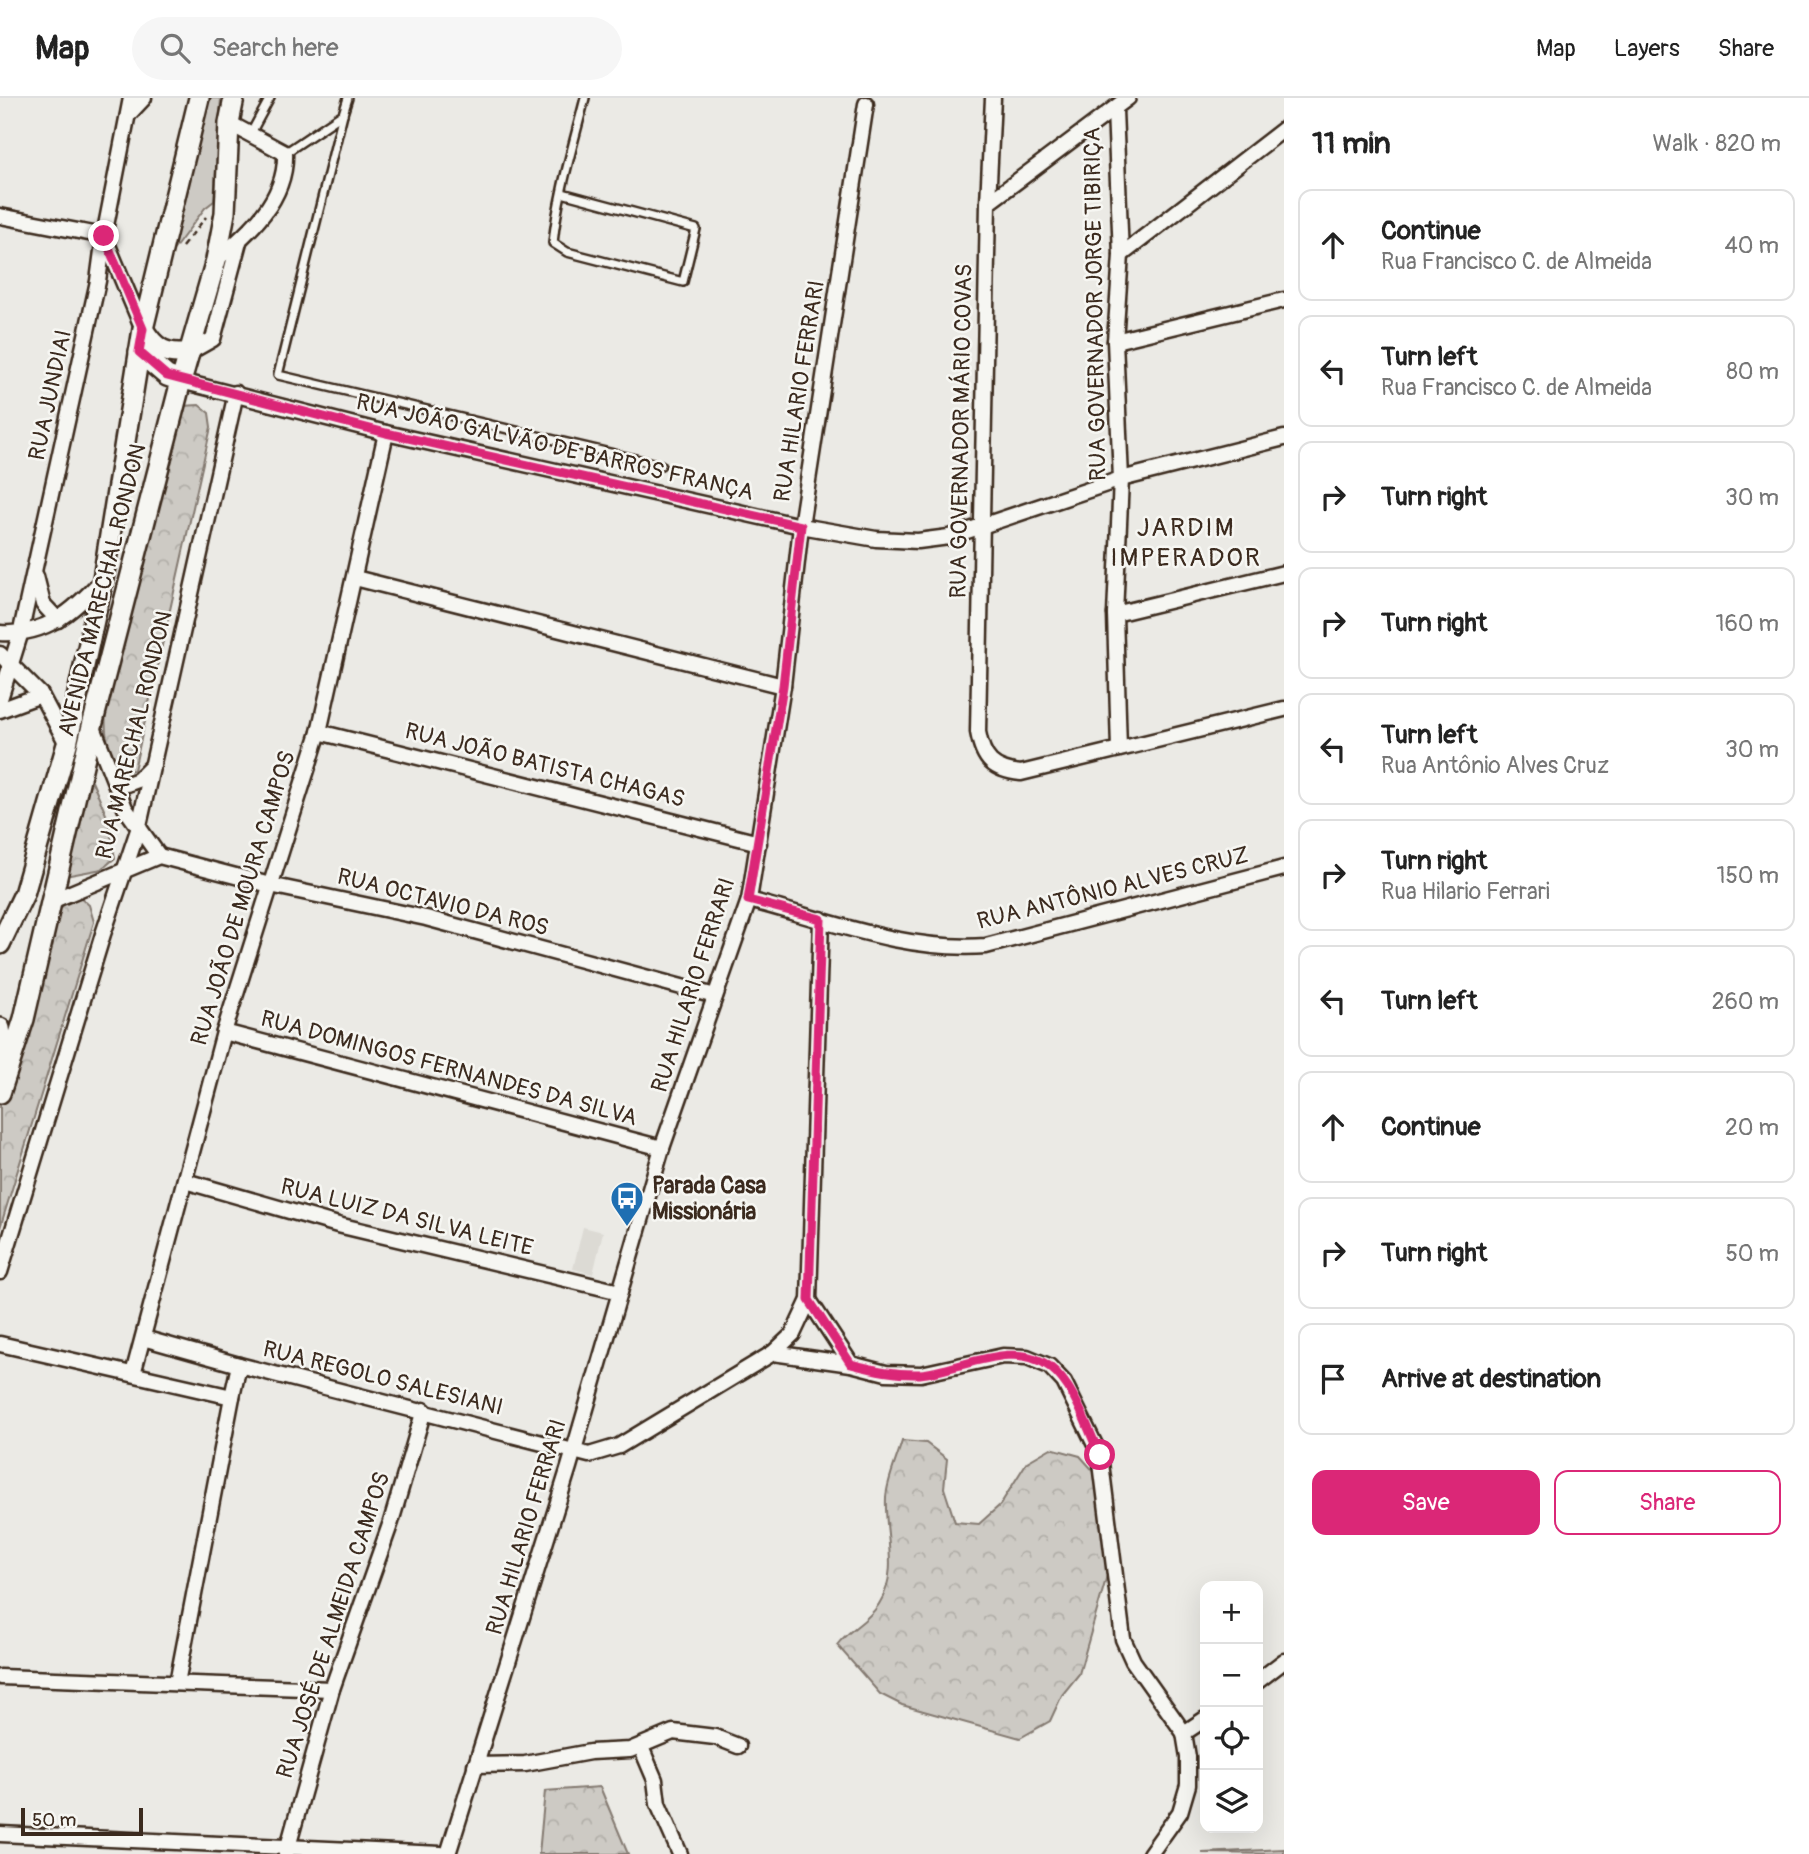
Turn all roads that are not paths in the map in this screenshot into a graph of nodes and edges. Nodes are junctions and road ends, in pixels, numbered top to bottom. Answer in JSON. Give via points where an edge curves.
{"nodes":[{"id":1,"x":131,"y":98,"type":"edge"},
{"id":2,"x":144,"y":98,"type":"edge"},
{"id":3,"x":199,"y":98,"type":"edge"},
{"id":4,"x":234,"y":98,"type":"edge"},
{"id":5,"x":270,"y":98,"type":"edge"},
{"id":6,"x":348,"y":98,"type":"edge"},
{"id":7,"x":585,"y":98,"type":"edge"},
{"id":8,"x":993,"y":98,"type":"edge"},
{"id":9,"x":1129,"y":98,"type":"edge"},
{"id":10,"x":866,"y":104,"type":"dead end"},
{"id":11,"x":1115,"y":110,"type":"junction"},
{"id":12,"x":343,"y":114,"type":"junction"},
{"id":13,"x":127,"y":116,"type":"junction"},
{"id":14,"x":229,"y":123,"type":"junction"},
{"id":15,"x":1284,"y":129,"type":"edge"},
{"id":16,"x":251,"y":133,"type":"junction"},
{"id":17,"x":285,"y":153,"type":"junction"},
{"id":18,"x":562,"y":193,"type":"junction"},
{"id":19,"x":988,"y":202,"type":"junction"},
{"id":20,"x":0,"y":216,"type":"edge"},
{"id":21,"x":104,"y":236,"type":"junction"},
{"id":22,"x":239,"y":242,"type":"junction"},
{"id":23,"x":1121,"y":255,"type":"junction"},
{"id":24,"x":216,"y":260,"type":"junction"},
{"id":25,"x":1284,"y":300,"type":"edge"},
{"id":26,"x":143,"y":329,"type":"junction"},
{"id":27,"x":1115,"y":341,"type":"junction"},
{"id":28,"x":139,"y":352,"type":"junction"},
{"id":29,"x":190,"y":352,"type":"junction"},
{"id":30,"x":181,"y":381,"type":"junction"},
{"id":31,"x":236,"y":393,"type":"junction"},
{"id":32,"x":386,"y":433,"type":"junction"},
{"id":33,"x":1284,"y":438,"type":"edge"},
{"id":34,"x":661,"y":465,"type":"dead end"},
{"id":35,"x":1121,"y":479,"type":"junction"},
{"id":36,"x":801,"y":526,"type":"junction"},
{"id":37,"x":982,"y":526,"type":"junction"},
{"id":38,"x":35,"y":568,"type":"junction"},
{"id":39,"x":1284,"y":573,"type":"edge"},
{"id":40,"x":355,"y":578,"type":"junction"},
{"id":41,"x":103,"y":579,"type":"junction"},
{"id":42,"x":1115,"y":614,"type":"junction"},
{"id":43,"x":58,"y":620,"type":"junction"},
{"id":44,"x":0,"y":634,"type":"edge"},
{"id":45,"x":20,"y":635,"type":"junction"},
{"id":46,"x":6,"y":659,"type":"edge"},
{"id":47,"x":783,"y":686,"type":"junction"},
{"id":48,"x":41,"y":695,"type":"junction"},
{"id":49,"x":0,"y":699,"type":"edge"},
{"id":50,"x":1284,"y":709,"type":"edge"},
{"id":51,"x":0,"y":710,"type":"edge"},
{"id":52,"x":92,"y":726,"type":"junction"},
{"id":53,"x":319,"y":732,"type":"junction"},
{"id":54,"x":67,"y":744,"type":"junction"},
{"id":55,"x":1119,"y":749,"type":"junction"},
{"id":56,"x":153,"y":765,"type":"junction"},
{"id":57,"x":114,"y":778,"type":"junction"},
{"id":58,"x":138,"y":830,"type":"junction"},
{"id":59,"x":759,"y":843,"type":"junction"},
{"id":60,"x":159,"y":856,"type":"junction"},
{"id":61,"x":1284,"y":868,"type":"edge"},
{"id":62,"x":125,"y":869,"type":"junction"},
{"id":63,"x":270,"y":885,"type":"junction"},
{"id":64,"x":748,"y":900,"type":"junction"},
{"id":65,"x":49,"y":902,"type":"junction"},
{"id":66,"x":821,"y":919,"type":"junction"},
{"id":67,"x":0,"y":944,"type":"edge"},
{"id":68,"x":715,"y":996,"type":"junction"},
{"id":69,"x":0,"y":1028,"type":"edge"},
{"id":70,"x":225,"y":1032,"type":"junction"},
{"id":71,"x":3,"y":1086,"type":"edge"},
{"id":72,"x":663,"y":1148,"type":"junction"},
{"id":73,"x":185,"y":1181,"type":"junction"},
{"id":74,"x":9,"y":1242,"type":"junction"},
{"id":75,"x":0,"y":1256,"type":"edge"},
{"id":76,"x":0,"y":1272,"type":"edge"},
{"id":77,"x":620,"y":1292,"type":"junction"},
{"id":78,"x":809,"y":1300,"type":"junction"},
{"id":79,"x":143,"y":1338,"type":"junction"},
{"id":80,"x":0,"y":1344,"type":"edge"},
{"id":81,"x":773,"y":1353,"type":"junction"},
{"id":82,"x":851,"y":1364,"type":"junction"},
{"id":83,"x":239,"y":1366,"type":"junction"},
{"id":84,"x":133,"y":1374,"type":"junction"},
{"id":85,"x":232,"y":1397,"type":"junction"},
{"id":86,"x":425,"y":1410,"type":"junction"},
{"id":87,"x":573,"y":1452,"type":"junction"},
{"id":88,"x":1284,"y":1661,"type":"edge"},
{"id":89,"x":0,"y":1677,"type":"edge"},
{"id":90,"x":1263,"y":1677,"type":"edge"},
{"id":91,"x":177,"y":1683,"type":"junction"},
{"id":92,"x":332,"y":1689,"type":"junction"},
{"id":93,"x":1200,"y":1722,"type":"edge"},
{"id":94,"x":1184,"y":1733,"type":"junction"},
{"id":95,"x":738,"y":1746,"type":"dead end"},
{"id":96,"x":641,"y":1748,"type":"junction"},
{"id":97,"x":475,"y":1765,"type":"junction"},
{"id":98,"x":0,"y":1834,"type":"edge"},
{"id":99,"x":287,"y":1850,"type":"edge"},
{"id":100,"x":441,"y":1854,"type":"edge"},
{"id":101,"x":448,"y":1854,"type":"edge"},
{"id":102,"x":680,"y":1854,"type":"edge"},
{"id":103,"x":1150,"y":1854,"type":"edge"}],
"edges":[{"from":1,"to":13,"type":"street","name":"RUA JUNDIAI"},
{"from":2,"to":13,"type":"street"},
{"from":3,"to":26,"type":"main road","name":"AVENIDA MARECHAL RONDON"},
{"from":4,"to":14,"type":"main road","name":"AVENIDA MARECHAL RONDON"},
{"from":5,"to":16,"type":"lane"},
{"from":6,"to":12,"type":"lane"},
{"from":7,"to":18,"type":"lane"},
{"from":8,"to":19,"type":"street","name":"RUA GOVERNADOR MÁRIO COVAS"},
{"from":9,"to":11,"type":"street"},
{"from":10,"to":36,"type":"street","name":"RUA HILARIO FERRARI"},
{"from":11,"to":19,"type":"street"},
{"from":11,"to":23,"type":"street","name":"RUA GOVERNADOR JORGE TIBIRIÇA"},
{"from":12,"to":17,"type":"lane"},
{"from":12,"to":34,"type":"lane","via":[[278,375]]},
{"from":13,"to":21,"type":"street","name":"RUA JUNDIAI"},
{"from":14,"to":16,"type":"street"},
{"from":14,"to":24,"type":"main road","name":"AVENIDA MARECHAL RONDON","via":[[225,213]]},
{"from":15,"to":23,"type":"street"},
{"from":16,"to":17,"type":"street"},
{"from":17,"to":22,"type":"street","via":[[284,177],[272,204]]},
{"from":18,"to":18,"type":"lane","via":[[553,243],[558,248],[683,282],[696,229]]},
{"from":19,"to":37,"type":"street","name":"RUA GOVERNADOR MÁRIO COVAS"},
{"from":20,"to":21,"type":"street"},
{"from":21,"to":26,"type":"street"},
{"from":21,"to":38,"type":"street","name":"RUA JUNDIAI"},
{"from":22,"to":24,"type":"street"},
{"from":22,"to":29,"type":"street","via":[[213,339]]},
{"from":23,"to":27,"type":"street","name":"RUA GOVERNADOR JORGE TIBIRIÇA"},
{"from":24,"to":29,"type":"main road","name":"AVENIDA MARECHAL RONDON"},
{"from":25,"to":27,"type":"street"},
{"from":26,"to":28,"type":"main road","name":"AVENIDA MARECHAL RONDON"},
{"from":26,"to":29,"type":"main road","via":[[161,351],[174,355]]},
{"from":27,"to":35,"type":"street","name":"RUA GOVERNADOR JORGE TIBIRIÇA"},
{"from":28,"to":30,"type":"main road","via":[[167,376]]},
{"from":28,"to":41,"type":"main road","name":"AVENIDA MARECHAL RONDON"},
{"from":29,"to":30,"type":"main road","name":"AVENIDA MARECHAL RONDON"},
{"from":30,"to":31,"type":"street","name":"RUA JOÃO GALVÃO DE BARROS FRANÇA"},
{"from":30,"to":52,"type":"main road","name":"AVENIDA MARECHAL RONDON"},
{"from":31,"to":32,"type":"street","name":"RUA JOÃO GALVÃO DE BARROS FRANÇA"},
{"from":31,"to":56,"type":"street","name":"RUA MARECHAL RONDON"},
{"from":32,"to":36,"type":"street","name":"RUA JOÃO GALVÃO DE BARROS FRANÇA"},
{"from":32,"to":40,"type":"street","name":"RUA JOÃO DE MOURA CAMPOS"},
{"from":33,"to":35,"type":"street","name":"RUA JOÃO GALVÃO DE BARROS FRANÇA"},
{"from":35,"to":37,"type":"street","name":"RUA JOÃO GALVÃO DE BARROS FRANÇA"},
{"from":35,"to":42,"type":"street","name":"RUA GOVERNADOR JORGE TIBIRIÇA"},
{"from":36,"to":37,"type":"street","name":"RUA JOÃO GALVÃO DE BARROS FRANÇA","via":[[918,541]]},
{"from":36,"to":47,"type":"street","name":"RUA HILARIO FERRARI"},
{"from":37,"to":55,"type":"street","name":"RUA GOVERNADOR MÁRIO COVAS","via":[[978,732],[988,763],[1021,773]]},
{"from":38,"to":43,"type":"street","via":[[39,594]]},
{"from":38,"to":45,"type":"street","name":"RUA JUNDIAI"},
{"from":39,"to":42,"type":"street"},
{"from":40,"to":47,"type":"street"},
{"from":40,"to":53,"type":"street","name":"RUA JOÃO DE MOURA CAMPOS"},
{"from":41,"to":43,"type":"street","via":[[78,607]]},
{"from":41,"to":54,"type":"main road","name":"AVENIDA MARECHAL RONDON"},
{"from":42,"to":55,"type":"street","name":"RUA GOVERNADOR JORGE TIBIRIÇA"},
{"from":43,"to":45,"type":"street"},
{"from":44,"to":45,"type":"street"},
{"from":45,"to":46,"type":"street","name":"RUA JUNDIAI"},
{"from":46,"to":48,"type":"street"},
{"from":46,"to":49,"type":"street","name":"RUA JUNDIAI"},
{"from":47,"to":59,"type":"street","name":"RUA HILARIO FERRARI"},
{"from":48,"to":51,"type":"street"},
{"from":48,"to":54,"type":"street"},
{"from":50,"to":55,"type":"street"},
{"from":52,"to":57,"type":"street"},
{"from":52,"to":65,"type":"main road","name":"AVENIDA MARECHAL RONDON"},
{"from":53,"to":59,"type":"street","name":"RUA JOÃO BATISTA CHAGAS"},
{"from":53,"to":63,"type":"street","name":"RUA JOÃO DE MOURA CAMPOS"},
{"from":54,"to":67,"type":"main road","name":"AVENIDA MARECHAL RONDON","via":[[24,894]]},
{"from":56,"to":57,"type":"street","via":[[127,784]]},
{"from":56,"to":58,"type":"street","name":"RUA MARECHAL RONDON"},
{"from":57,"to":58,"type":"street"},
{"from":58,"to":60,"type":"street"},
{"from":58,"to":62,"type":"street","name":"RUA MARECHAL RONDON"},
{"from":59,"to":64,"type":"street","name":"RUA HILARIO FERRARI"},
{"from":60,"to":62,"type":"street"},
{"from":60,"to":63,"type":"street","name":"RUA OCTAVIO DA ROS"},
{"from":61,"to":66,"type":"street","name":"RUA ANTÔNIO ALVES CRUZ","via":[[986,946],[949,949],[910,944]]},
{"from":62,"to":65,"type":"street"},
{"from":62,"to":74,"type":"street","name":"RUA MARECHAL RONDON"},
{"from":63,"to":68,"type":"street","name":"RUA OCTAVIO DA ROS","via":[[426,918]]},
{"from":63,"to":70,"type":"street","name":"RUA JOÃO DE MOURA CAMPOS"},
{"from":64,"to":66,"type":"street","name":"RUA ANTÔNIO ALVES CRUZ"},
{"from":64,"to":68,"type":"street","name":"RUA HILARIO FERRARI"},
{"from":65,"to":71,"type":"main road","name":"AVENIDA MARECHAL RONDON","via":[[24,1019]]},
{"from":66,"to":78,"type":"street"},
{"from":68,"to":72,"type":"street","name":"RUA HILARIO FERRARI"},
{"from":69,"to":71,"type":"main road"},
{"from":70,"to":72,"type":"street","name":"RUA DOMINGOS FERNANDES DA SILVA"},
{"from":70,"to":73,"type":"street","name":"RUA JOÃO DE MOURA CAMPOS"},
{"from":72,"to":77,"type":"street","name":"RUA HILARIO FERRARI"},
{"from":73,"to":77,"type":"street","name":"RUA LUIZ DA SILVA LEITE","via":[[338,1225]]},
{"from":73,"to":79,"type":"street","name":"RUA JOÃO DE MOURA CAMPOS"},
{"from":74,"to":75,"type":"street"},
{"from":74,"to":76,"type":"street"},
{"from":77,"to":87,"type":"street","name":"RUA HILARIO FERRARI"},
{"from":78,"to":81,"type":"street","name":"RUA REGOLO SALESIANI","via":[[793,1334]]},
{"from":78,"to":82,"type":"street"},
{"from":79,"to":83,"type":"street"},
{"from":79,"to":84,"type":"street","name":"RUA JOÃO DE MOURA CAMPOS"},
{"from":80,"to":84,"type":"street"},
{"from":81,"to":82,"type":"street"},
{"from":81,"to":87,"type":"street","name":"RUA REGOLO SALESIANI","via":[[619,1446],[589,1455]]},
{"from":82,"to":94,"type":"street","via":[[886,1373],[921,1374],[1003,1356],[1027,1357],[1049,1366],[1064,1382],[1100,1455],[1124,1639],[1133,1661]]},
{"from":83,"to":85,"type":"street","name":"RUA REGOLO SALESIANI"},
{"from":83,"to":86,"type":"street","name":"RUA REGOLO SALESIANI"},
{"from":84,"to":85,"type":"street"},
{"from":85,"to":91,"type":"street","name":"RUA REGOLO SALESIANI"},
{"from":86,"to":87,"type":"street","name":"RUA REGOLO SALESIANI"},
{"from":86,"to":92,"type":"street","name":"RUA JOSÉ DE ALMEIDA CAMPOS"},
{"from":87,"to":97,"type":"street","name":"RUA HILARIO FERRARI"},
{"from":88,"to":90,"type":"street"},
{"from":89,"to":91,"type":"street"},
{"from":91,"to":92,"type":"street"},
{"from":92,"to":99,"type":"street","name":"RUA JOSÉ DE ALMEIDA CAMPOS"},
{"from":93,"to":94,"type":"street"},
{"from":94,"to":103,"type":"street","via":[[1188,1785],[1180,1812]]},
{"from":95,"to":96,"type":"street","via":[[715,1737],[673,1732]]},
{"from":96,"to":97,"type":"street","via":[[525,1764]]},
{"from":96,"to":102,"type":"street"},
{"from":97,"to":101,"type":"street","name":"RUA HILARIO FERRARI"},
{"from":98,"to":99,"type":"street"},
{"from":99,"to":100,"type":"street"}]}
